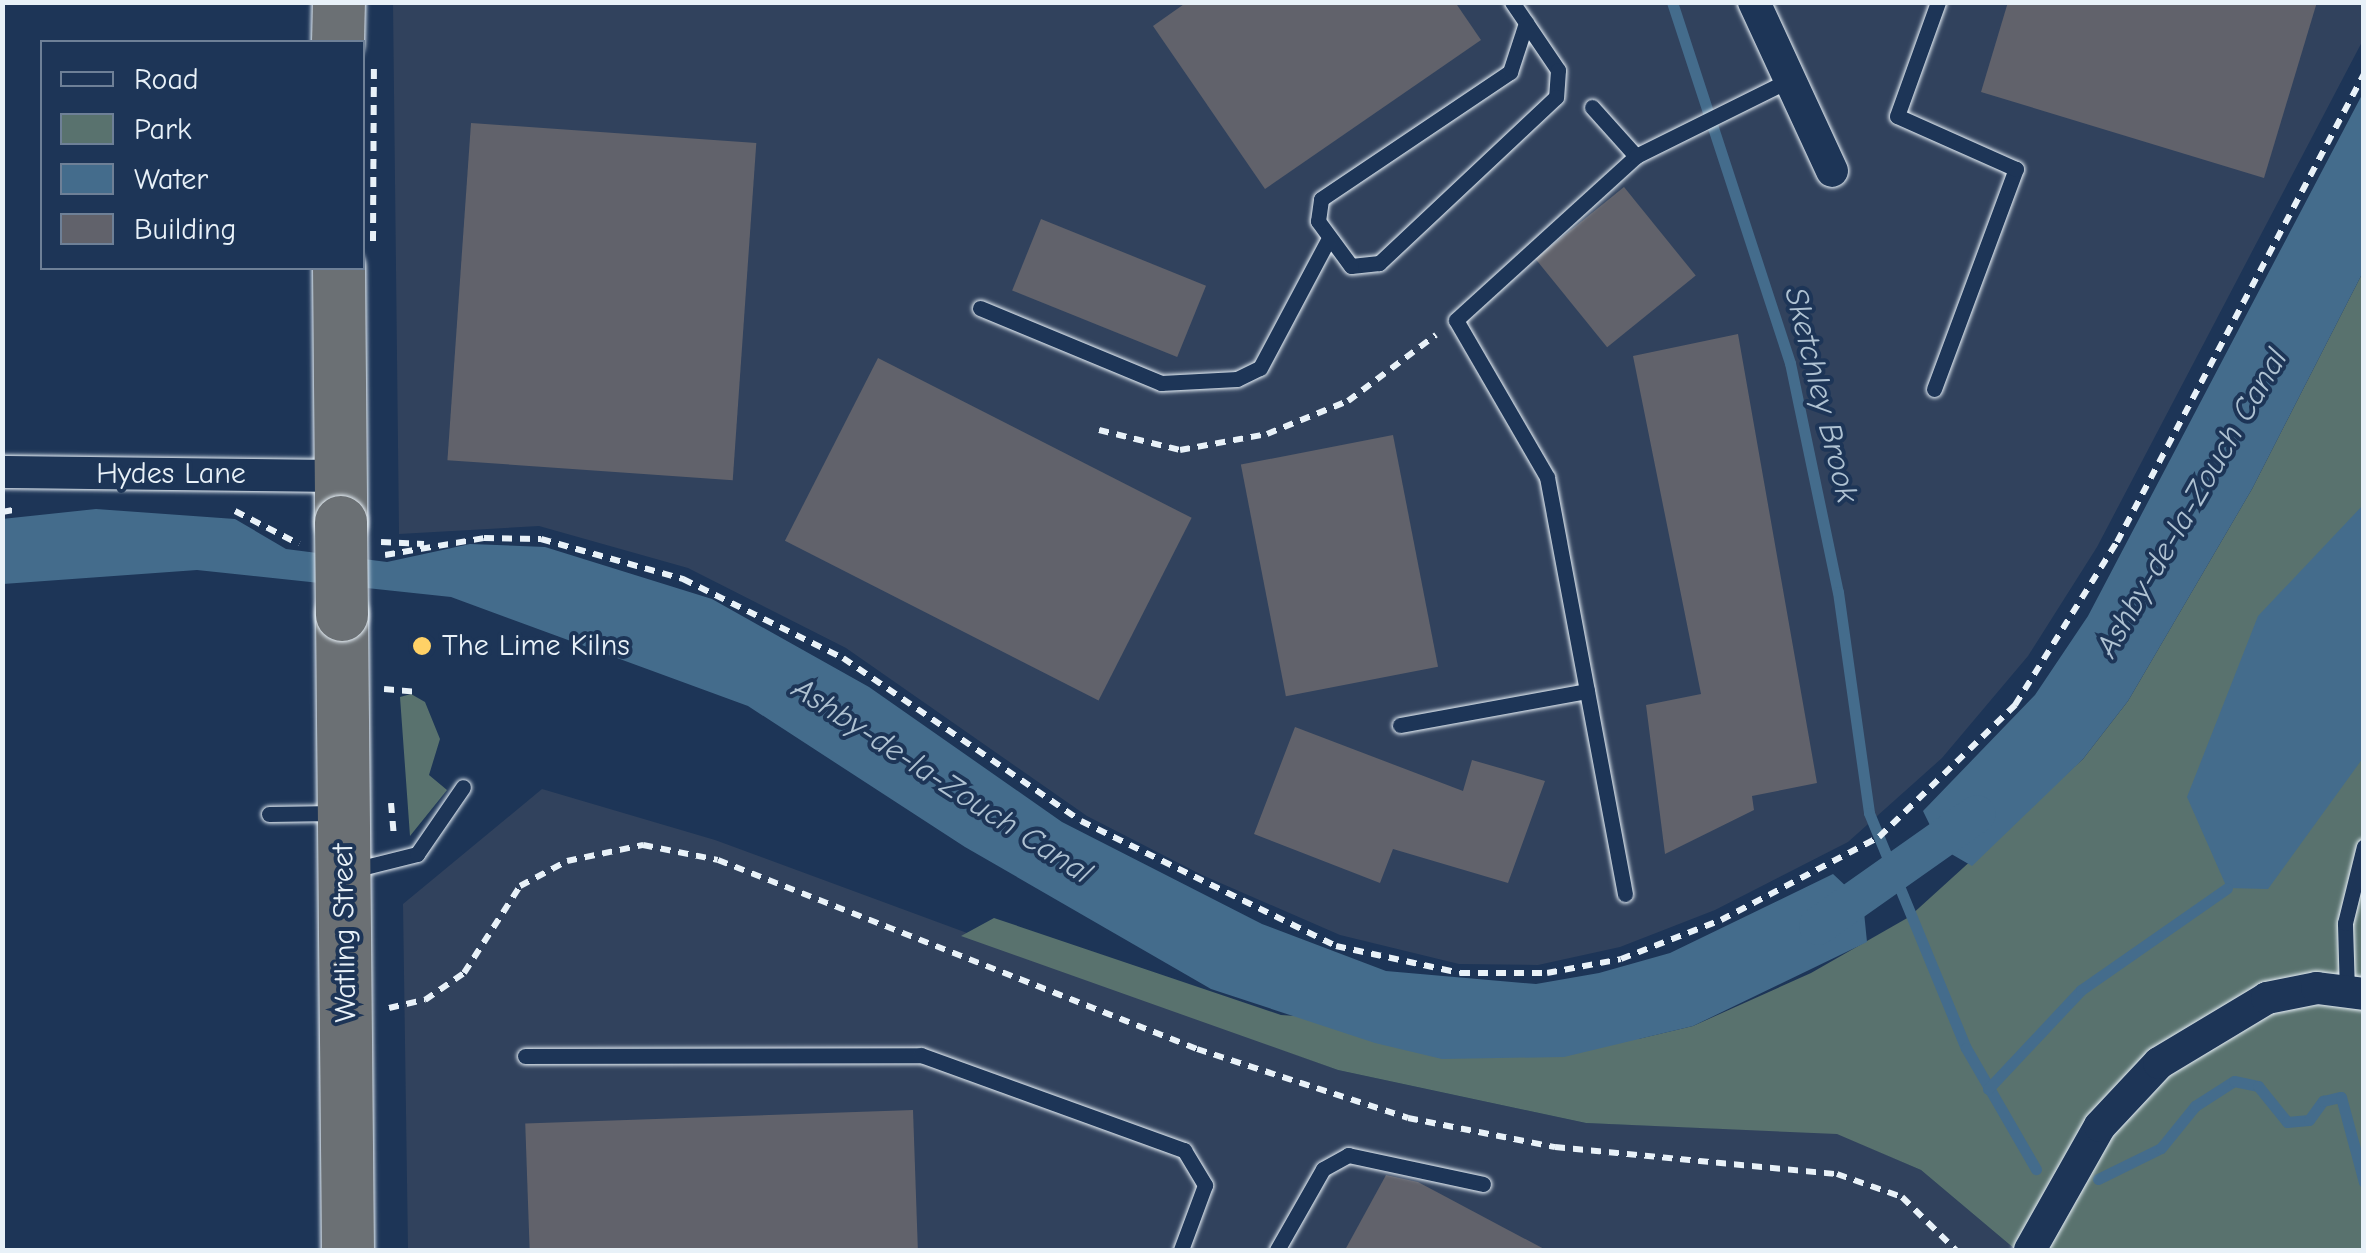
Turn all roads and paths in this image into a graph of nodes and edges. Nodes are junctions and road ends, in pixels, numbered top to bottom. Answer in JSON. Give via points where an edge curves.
{"nodes":[{"id":1,"x":338,"y":2,"type":"edge"},
{"id":2,"x":1512,"y":2,"type":"edge"},
{"id":3,"x":1754,"y":2,"type":"edge"},
{"id":4,"x":1938,"y":2,"type":"edge"},
{"id":5,"x":1526,"y":23,"type":"junction"},
{"id":6,"x":338,"y":40,"type":"edge"},
{"id":7,"x":2364,"y":74,"type":"edge"},
{"id":8,"x":1775,"y":86,"type":"junction"},
{"id":9,"x":1592,"y":107,"type":"dead end"},
{"id":10,"x":1636,"y":156,"type":"junction"},
{"id":11,"x":1832,"y":172,"type":"dead end"},
{"id":12,"x":1328,"y":240,"type":"junction"},
{"id":13,"x":338,"y":270,"type":"edge"},
{"id":14,"x":980,"y":308,"type":"dead end"},
{"id":15,"x":1456,"y":320,"type":"junction"},
{"id":16,"x":1934,"y":389,"type":"dead end"},
{"id":17,"x":1100,"y":430,"type":"dead end"},
{"id":18,"x":2,"y":472,"type":"edge"},
{"id":19,"x":213,"y":507,"type":"dead end"},
{"id":20,"x":26,"y":508,"type":"dead end"},
{"id":21,"x":2,"y":512,"type":"edge"},
{"id":22,"x":339,"y":524,"type":"junction"},
{"id":23,"x":390,"y":542,"type":"dead end"},
{"id":24,"x":431,"y":544,"type":"junction"},
{"id":25,"x":382,"y":688,"type":"dead end"},
{"id":26,"x":1587,"y":691,"type":"junction"},
{"id":27,"x":418,"y":692,"type":"dead end"},
{"id":28,"x":1400,"y":725,"type":"dead end"},
{"id":29,"x":463,"y":787,"type":"dead end"},
{"id":30,"x":344,"y":813,"type":"junction"},
{"id":31,"x":269,"y":814,"type":"dead end"},
{"id":32,"x":2364,"y":846,"type":"edge"},
{"id":33,"x":344,"y":872,"type":"junction"},
{"id":34,"x":1626,"y":894,"type":"dead end"},
{"id":35,"x":2355,"y":993,"type":"edge"},
{"id":36,"x":388,"y":1008,"type":"dead end"},
{"id":37,"x":525,"y":1056,"type":"dead end"},
{"id":38,"x":1482,"y":1184,"type":"dead end"},
{"id":39,"x":348,"y":1250,"type":"edge"},
{"id":40,"x":1181,"y":1250,"type":"edge"},
{"id":41,"x":1278,"y":1250,"type":"edge"},
{"id":42,"x":1956,"y":1250,"type":"edge"},
{"id":43,"x":2030,"y":1250,"type":"edge"}],
"edges":[{"from":1,"to":6,"type":"highway"},
{"from":2,"to":5,"type":"lane"},
{"from":3,"to":8,"type":"street"},
{"from":4,"to":16,"type":"lane","via":[[1898,116],[2016,170]]},
{"from":5,"to":12,"type":"lane","via":[[1510,72],[1321,198]]},
{"from":5,"to":12,"type":"lane","via":[[1561,83],[1544,112],[1380,263],[1351,266]]},
{"from":7,"to":24,"type":"path","via":[[2117,542],[2015,705],[1879,838],[1721,920],[1621,959],[1547,974],[1460,973],[1336,946],[1081,821],[843,658],[700,586],[600,549],[541,538]]},
{"from":8,"to":10,"type":"lane","via":[[1697,118]]},
{"from":8,"to":11,"type":"street"},
{"from":9,"to":10,"type":"lane"},
{"from":10,"to":15,"type":"lane"},
{"from":12,"to":14,"type":"lane","via":[[1260,368],[1237,379],[1161,383]]},
{"from":13,"to":22,"type":"highway"},
{"from":15,"to":17,"type":"path","via":[[1348,401],[1268,434],[1180,450]]},
{"from":15,"to":26,"type":"lane","via":[[1548,478]]},
{"from":18,"to":22,"type":"street","name":"Hydes Lane"},
{"from":19,"to":22,"type":"path"},
{"from":20,"to":21,"type":"path"},
{"from":22,"to":24,"type":"path"},
{"from":22,"to":30,"type":"highway","name":"Watling Street","bridge":true},
{"from":23,"to":24,"type":"path"},
{"from":25,"to":27,"type":"path"},
{"from":26,"to":28,"type":"lane"},
{"from":26,"to":34,"type":"lane"},
{"from":29,"to":33,"type":"lane","via":[[418,854]]},
{"from":30,"to":31,"type":"lane"},
{"from":30,"to":33,"type":"highway","name":"Watling Street"},
{"from":32,"to":35,"type":"lane","via":[[2345,923]]},
{"from":33,"to":39,"type":"highway","name":"Watling Street"},
{"from":35,"to":43,"type":"street","via":[[2267,998],[2160,1063],[2100,1126]]},
{"from":36,"to":42,"type":"path","via":[[424,1000],[464,973],[520,886],[567,860],[644,846],[718,860],[1196,1049],[1408,1118],[1555,1147],[1837,1174],[1902,1197]]},
{"from":37,"to":40,"type":"lane","via":[[921,1054],[1184,1150],[1205,1185]]},
{"from":38,"to":41,"type":"lane","via":[[1348,1155],[1323,1169]]}]}
